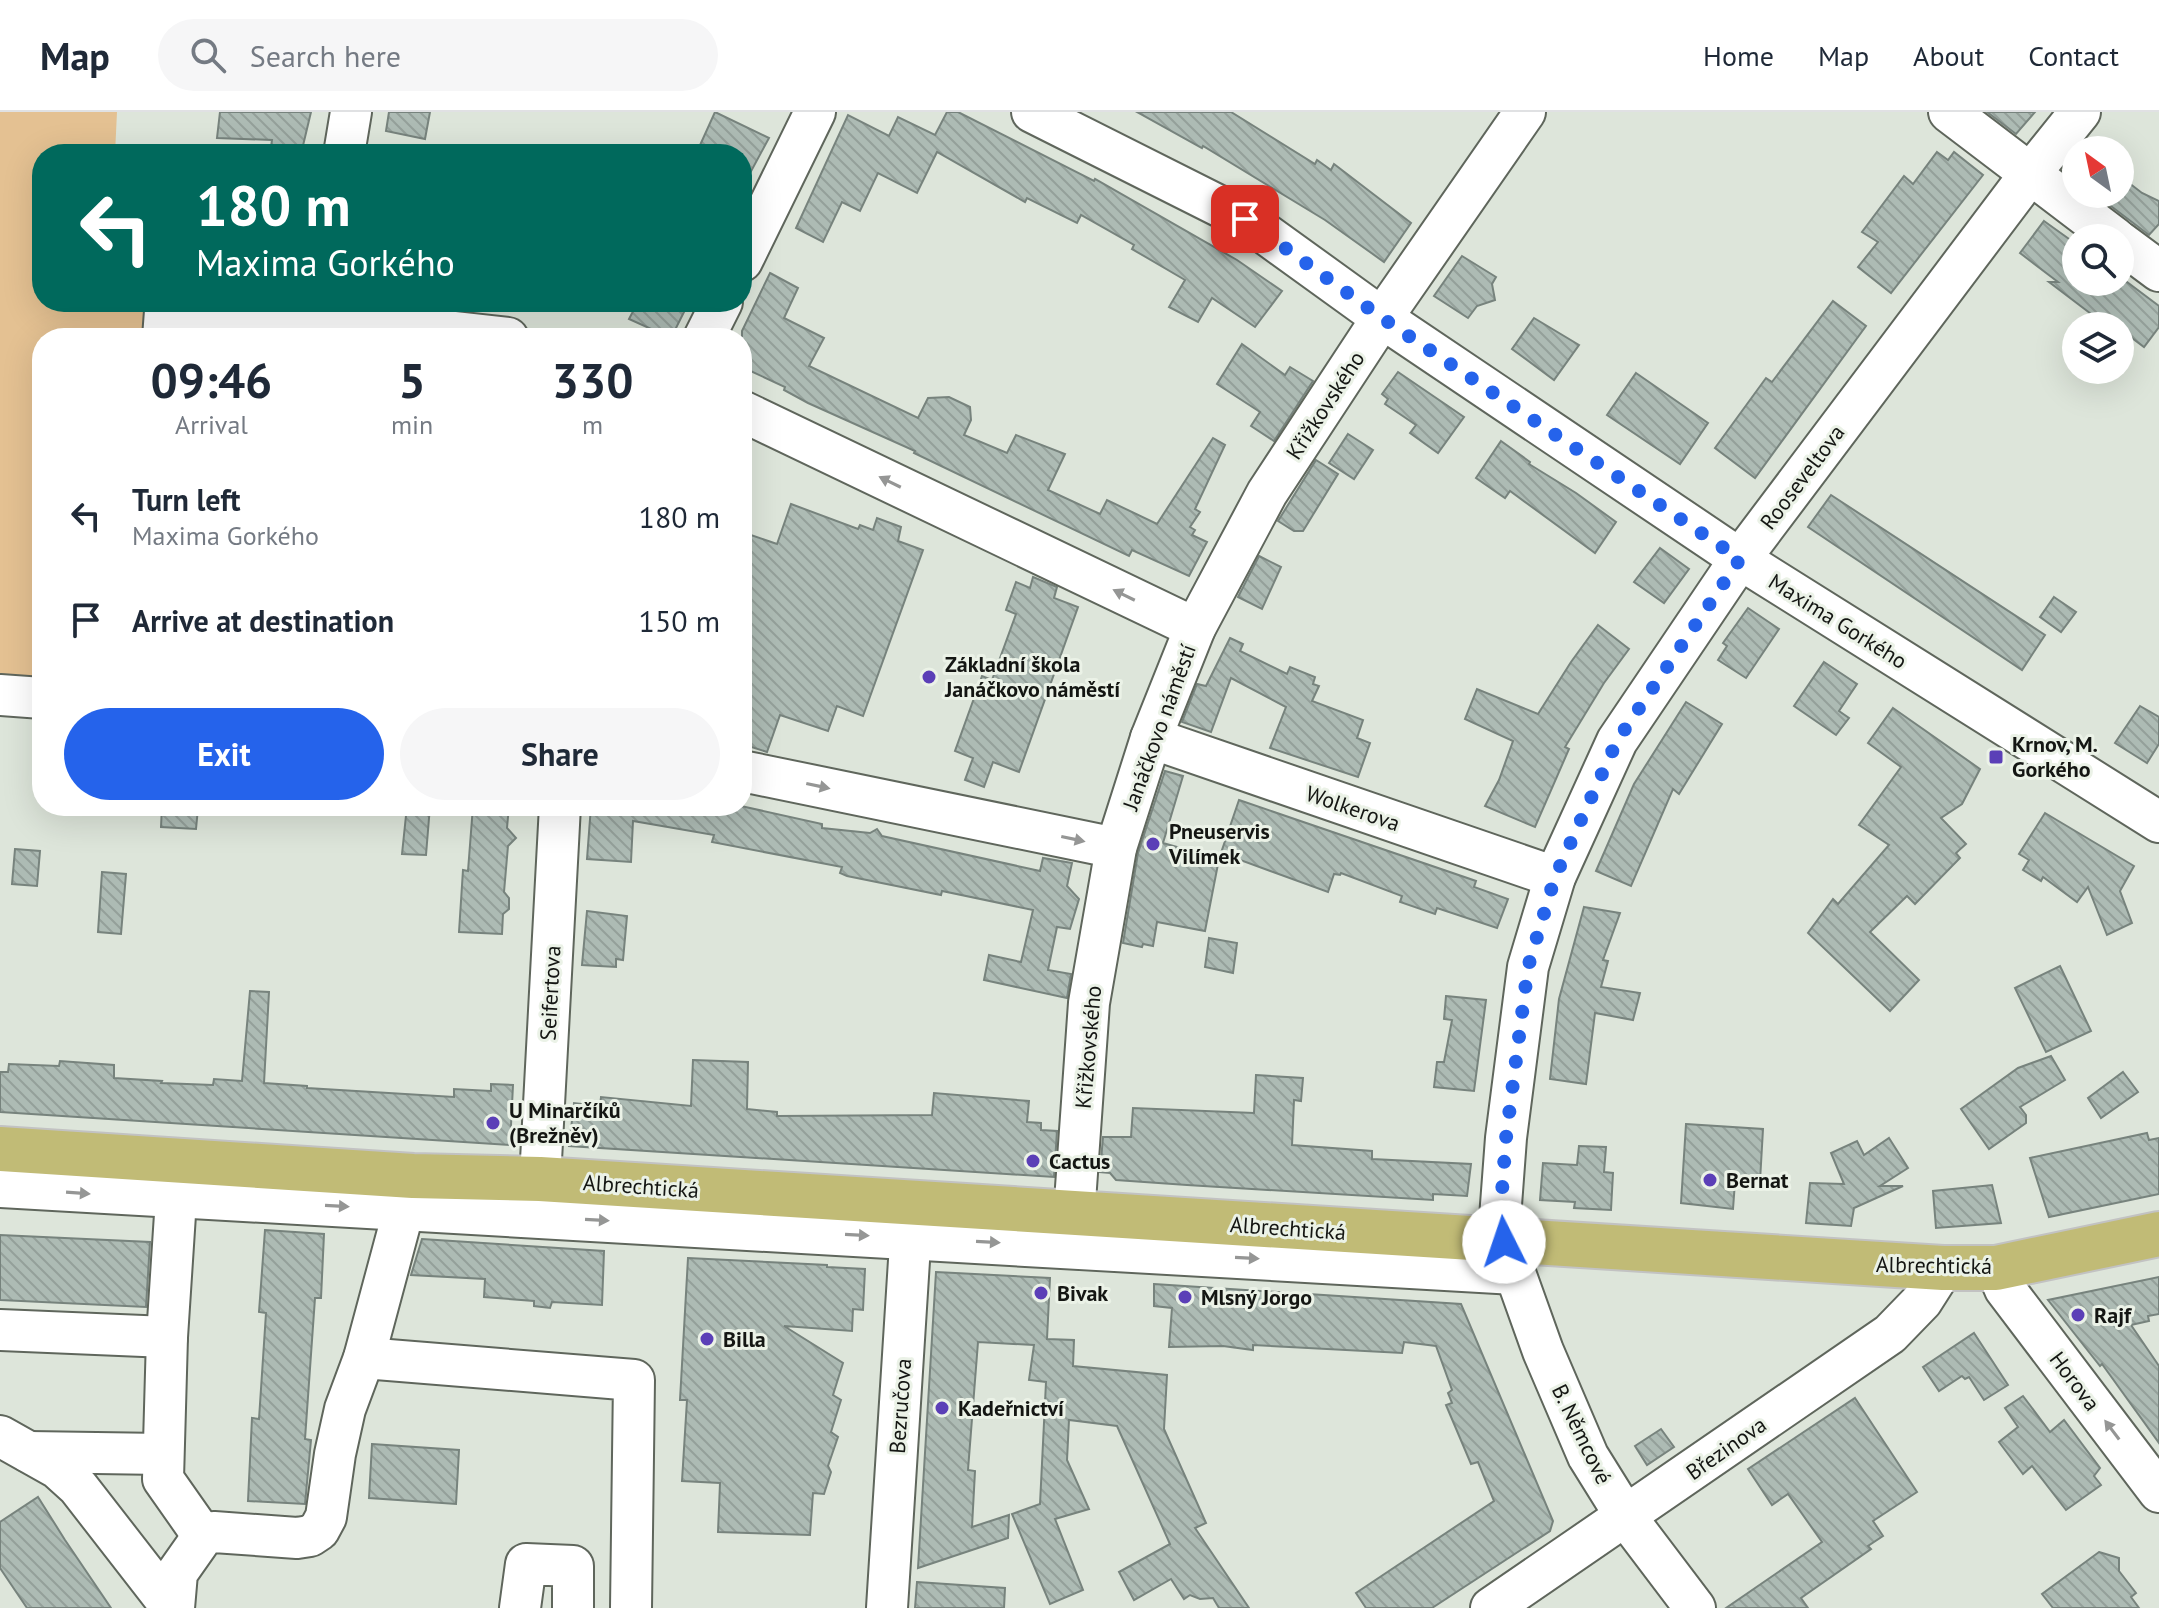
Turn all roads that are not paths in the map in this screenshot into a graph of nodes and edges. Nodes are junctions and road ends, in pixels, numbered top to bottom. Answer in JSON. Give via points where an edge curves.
{"nodes":[{"id":1,"x":351,"y":112,"type":"edge"},
{"id":2,"x":815,"y":112,"type":"edge"},
{"id":3,"x":1032,"y":112,"type":"edge"},
{"id":4,"x":1525,"y":112,"type":"edge"},
{"id":5,"x":1949,"y":112,"type":"edge"},
{"id":6,"x":2080,"y":112,"type":"edge"},
{"id":7,"x":346,"y":144,"type":"edge"},
{"id":8,"x":2030,"y":174,"type":"junction"},
{"id":9,"x":2096,"y":224,"type":"edge"},
{"id":10,"x":752,"y":241,"type":"edge"},
{"id":11,"x":2134,"y":252,"type":"edge"},
{"id":12,"x":2159,"y":271,"type":"edge"},
{"id":13,"x":323,"y":312,"type":"edge"},
{"id":14,"x":342,"y":312,"type":"edge"},
{"id":15,"x":1382,"y":318,"type":"junction"},
{"id":16,"x":164,"y":324,"type":"edge"},
{"id":17,"x":444,"y":328,"type":"edge"},
{"id":18,"x":752,"y":416,"type":"edge"},
{"id":19,"x":1740,"y":559,"type":"junction"},
{"id":20,"x":1195,"y":628,"type":"junction"},
{"id":21,"x":0,"y":695,"type":"edge"},
{"id":22,"x":32,"y":697,"type":"edge"},
{"id":23,"x":1151,"y":738,"type":"junction"},
{"id":24,"x":752,"y":773,"type":"edge"},
{"id":25,"x":559,"y":816,"type":"edge"},
{"id":26,"x":2159,"y":822,"type":"edge"},
{"id":27,"x":1116,"y":848,"type":"junction"},
{"id":28,"x":1555,"y":877,"type":"junction"},
{"id":29,"x":0,"y":1149,"type":"edge"},
{"id":30,"x":540,"y":1179,"type":"junction"},
{"id":31,"x":0,"y":1187,"type":"edge"},
{"id":32,"x":409,"y":1192,"type":"junction"},
{"id":33,"x":176,"y":1199,"type":"junction"},
{"id":34,"x":911,"y":1221,"type":"junction"},
{"id":35,"x":1073,"y":1231,"type":"junction"},
{"id":36,"x":2159,"y":1234,"type":"edge"},
{"id":37,"x":1510,"y":1258,"type":"junction"},
{"id":38,"x":1943,"y":1268,"type":"junction"},
{"id":39,"x":1996,"y":1268,"type":"junction"},
{"id":40,"x":0,"y":1330,"type":"edge"},
{"id":41,"x":167,"y":1337,"type":"junction"},
{"id":42,"x":364,"y":1358,"type":"junction"},
{"id":43,"x":14,"y":1444,"type":"edge"},
{"id":44,"x":163,"y":1454,"type":"junction"},
{"id":45,"x":2159,"y":1492,"type":"edge"},
{"id":46,"x":1626,"y":1517,"type":"junction"},
{"id":47,"x":203,"y":1536,"type":"junction"},
{"id":48,"x":173,"y":1608,"type":"edge"},
{"id":49,"x":520,"y":1608,"type":"edge"},
{"id":50,"x":573,"y":1608,"type":"edge"},
{"id":51,"x":631,"y":1608,"type":"edge"},
{"id":52,"x":886,"y":1608,"type":"edge"},
{"id":53,"x":1491,"y":1608,"type":"edge"},
{"id":54,"x":1695,"y":1608,"type":"edge"}],
"edges":[{"from":1,"to":7,"type":"street"},
{"from":2,"to":10,"type":"street"},
{"from":3,"to":15,"type":"street","name":"Maxima Gorkého","via":[[1245,219]]},
{"from":4,"to":15,"type":"street","name":"Křižkovského"},
{"from":5,"to":8,"type":"street"},
{"from":6,"to":8,"type":"street","name":"Rooseveltova"},
{"from":8,"to":9,"type":"street"},
{"from":8,"to":19,"type":"street","name":"Rooseveltova"},
{"from":11,"to":12,"type":"street"},
{"from":13,"to":16,"type":"street"},
{"from":14,"to":17,"type":"street"},
{"from":15,"to":19,"type":"street","name":"Maxima Gorkého"},
{"from":15,"to":20,"type":"street","name":"Křižkovského","via":[[1267,493]]},
{"from":20,"to":18,"type":"street","name":"Janáčkovo náměstí","one_way":true},
{"from":19,"to":26,"type":"street","name":"Maxima Gorkého"},
{"from":19,"to":28,"type":"street","name":"Rooseveltova","via":[[1617,741]]},
{"from":20,"to":23,"type":"street","name":"Janáčkovo náměstí"},
{"from":21,"to":22,"type":"street"},
{"from":23,"to":27,"type":"street","name":"Janáčkovo náměstí"},
{"from":23,"to":28,"type":"street","name":"Wolkerova"},
{"from":24,"to":27,"type":"street","one_way":true},
{"from":25,"to":30,"type":"street","name":"Seifertova"},
{"from":27,"to":35,"type":"street","name":"Křižkovského","via":[[1089,1003]]},
{"from":28,"to":37,"type":"street","name":"Rooseveltova","via":[[1528,967],[1506,1138],[1500,1218]]},
{"from":29,"to":32,"type":"main road","name":"Albrechtická"},
{"from":30,"to":32,"type":"main road","name":"Albrechtická"},
{"from":30,"to":34,"type":"main road","name":"Albrechtická"},
{"from":31,"to":33,"type":"street","name":"Albrechtická","one_way":true},
{"from":33,"to":32,"type":"street","name":"Albrechtická","one_way":true},
{"from":32,"to":34,"type":"street","name":"Albrechtická","one_way":true},
{"from":32,"to":42,"type":"street"},
{"from":33,"to":41,"type":"street"},
{"from":34,"to":35,"type":"main road","name":"Albrechtická"},
{"from":34,"to":52,"type":"street","name":"Bezručova"},
{"from":35,"to":37,"type":"main road","name":"Albrechtická"},
{"from":36,"to":39,"type":"main road","name":"Albrechtická"},
{"from":37,"to":38,"type":"main road","name":"Albrechtická"},
{"from":37,"to":46,"type":"street","name":"B. Němcové","via":[[1588,1456]]},
{"from":38,"to":39,"type":"main road","name":"Albrechtická"},
{"from":38,"to":46,"type":"street","name":"Březinova","via":[[1922,1301],[1890,1334]]},
{"from":45,"to":39,"type":"street","name":"Horova","one_way":true,"via":[[2005,1289]]},
{"from":40,"to":41,"type":"street"},
{"from":41,"to":44,"type":"street"},
{"from":42,"to":47,"type":"street","via":[[345,1409],[326,1517],[319,1530],[297,1538],[214,1532]]},
{"from":42,"to":51,"type":"street","via":[[634,1380]]},
{"from":43,"to":44,"type":"street"},
{"from":43,"to":48,"type":"street","via":[[57,1468],[78,1487]]},
{"from":44,"to":47,"type":"street","via":[[163,1479]]},
{"from":46,"to":53,"type":"street","name":"Březinova"},
{"from":46,"to":54,"type":"street","name":"B. Němcové"},
{"from":47,"to":48,"type":"street","via":[[177,1573]]},
{"from":49,"to":50,"type":"street","via":[[526,1564],[573,1566]]}]}
